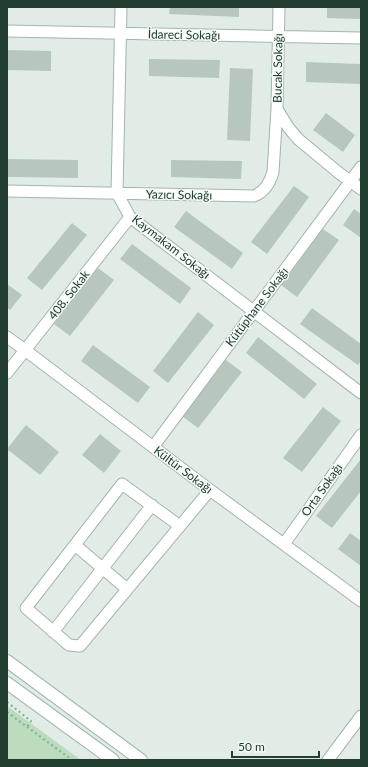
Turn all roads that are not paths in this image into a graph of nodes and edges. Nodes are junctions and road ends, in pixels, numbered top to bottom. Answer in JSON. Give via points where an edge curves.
{"nodes":[{"id":1,"x":121,"y":7,"type":"edge"},
{"id":2,"x":279,"y":7,"type":"edge"},
{"id":3,"x":7,"y":31,"type":"edge"},
{"id":4,"x":120,"y":34,"type":"junction"},
{"id":5,"x":279,"y":37,"type":"junction"},
{"id":6,"x":361,"y":38,"type":"edge"},
{"id":7,"x":278,"y":109,"type":"junction"},
{"id":8,"x":361,"y":167,"type":"edge"},
{"id":9,"x":350,"y":182,"type":"junction"},
{"id":10,"x":361,"y":189,"type":"edge"},
{"id":11,"x":7,"y":191,"type":"edge"},
{"id":12,"x":117,"y":194,"type":"junction"},
{"id":13,"x":130,"y":217,"type":"junction"},
{"id":14,"x":254,"y":311,"type":"junction"},
{"id":15,"x":7,"y":337,"type":"edge"},
{"id":16,"x":25,"y":350,"type":"junction"},
{"id":17,"x":7,"y":373,"type":"edge"},
{"id":18,"x":361,"y":393,"type":"edge"},
{"id":19,"x":361,"y":435,"type":"edge"},
{"id":20,"x":153,"y":447,"type":"junction"},
{"id":21,"x":210,"y":490,"type":"junction"},
{"id":22,"x":152,"y":505,"type":"junction"},
{"id":23,"x":180,"y":526,"type":"junction"},
{"id":24,"x":284,"y":544,"type":"junction"},
{"id":25,"x":75,"y":545,"type":"junction"},
{"id":26,"x":103,"y":568,"type":"junction"},
{"id":27,"x":127,"y":589,"type":"junction"},
{"id":28,"x":361,"y":601,"type":"edge"},
{"id":29,"x":54,"y":632,"type":"junction"},
{"id":30,"x":7,"y":661,"type":"edge"},
{"id":31,"x":7,"y":683,"type":"edge"},
{"id":32,"x":361,"y":716,"type":"edge"},
{"id":33,"x":113,"y":760,"type":"edge"},
{"id":34,"x":142,"y":760,"type":"edge"},
{"id":35,"x":328,"y":760,"type":"edge"}],
"edges":[{"from":1,"to":4,"type":"street"},
{"from":2,"to":5,"type":"street","name":"Bucak Sokağı"},
{"from":3,"to":4,"type":"street","name":"İdareci Sokağı"},
{"from":4,"to":5,"type":"street","name":"İdareci Sokağı"},
{"from":4,"to":12,"type":"street"},
{"from":5,"to":6,"type":"street","name":"İdareci Sokağı"},
{"from":5,"to":7,"type":"street","name":"Bucak Sokağı"},
{"from":7,"to":9,"type":"street","name":"Bucak Sokağı","via":[[298,139]]},
{"from":7,"to":12,"type":"street","name":"Yazıcı Sokağı","via":[[273,172],[268,185],[256,195]]},
{"from":8,"to":9,"type":"street","name":"Kütüphane Sokağı"},
{"from":9,"to":10,"type":"street","name":"Bucak Sokağı"},
{"from":9,"to":14,"type":"street","name":"Kütüphane Sokağı"},
{"from":11,"to":12,"type":"street","name":"Yazıcı Sokağı"},
{"from":12,"to":13,"type":"street","name":"Kaymakam Sokağı"},
{"from":13,"to":14,"type":"street","name":"Kaymakam Sokağı"},
{"from":13,"to":16,"type":"street","name":"408. Sokak"},
{"from":14,"to":18,"type":"street","name":"Kaymakam Sokağı"},
{"from":14,"to":20,"type":"street","name":"Kütüphane Sokağı"},
{"from":15,"to":16,"type":"street","name":"Kültür Sokağı"},
{"from":16,"to":17,"type":"street","name":"408. Sokak"},
{"from":16,"to":20,"type":"street","name":"Kültür Sokağı"},
{"from":19,"to":24,"type":"street","name":"Orta Sokağı"},
{"from":20,"to":21,"type":"street","name":"Kültür Sokağı"},
{"from":21,"to":23,"type":"street"},
{"from":21,"to":24,"type":"street","name":"Kültür Sokağı"},
{"from":22,"to":23,"type":"street"},
{"from":22,"to":25,"type":"street","via":[[122,484]]},
{"from":22,"to":26,"type":"street"},
{"from":23,"to":27,"type":"street"},
{"from":24,"to":28,"type":"street","name":"Kültür Sokağı"},
{"from":25,"to":26,"type":"street"},
{"from":25,"to":29,"type":"street","via":[[26,608]]},
{"from":26,"to":27,"type":"street"},
{"from":26,"to":29,"type":"street"},
{"from":27,"to":29,"type":"street","via":[[80,646],[70,645]]},
{"from":30,"to":34,"type":"main road"},
{"from":31,"to":33,"type":"main road"},
{"from":32,"to":35,"type":"street"}]}
